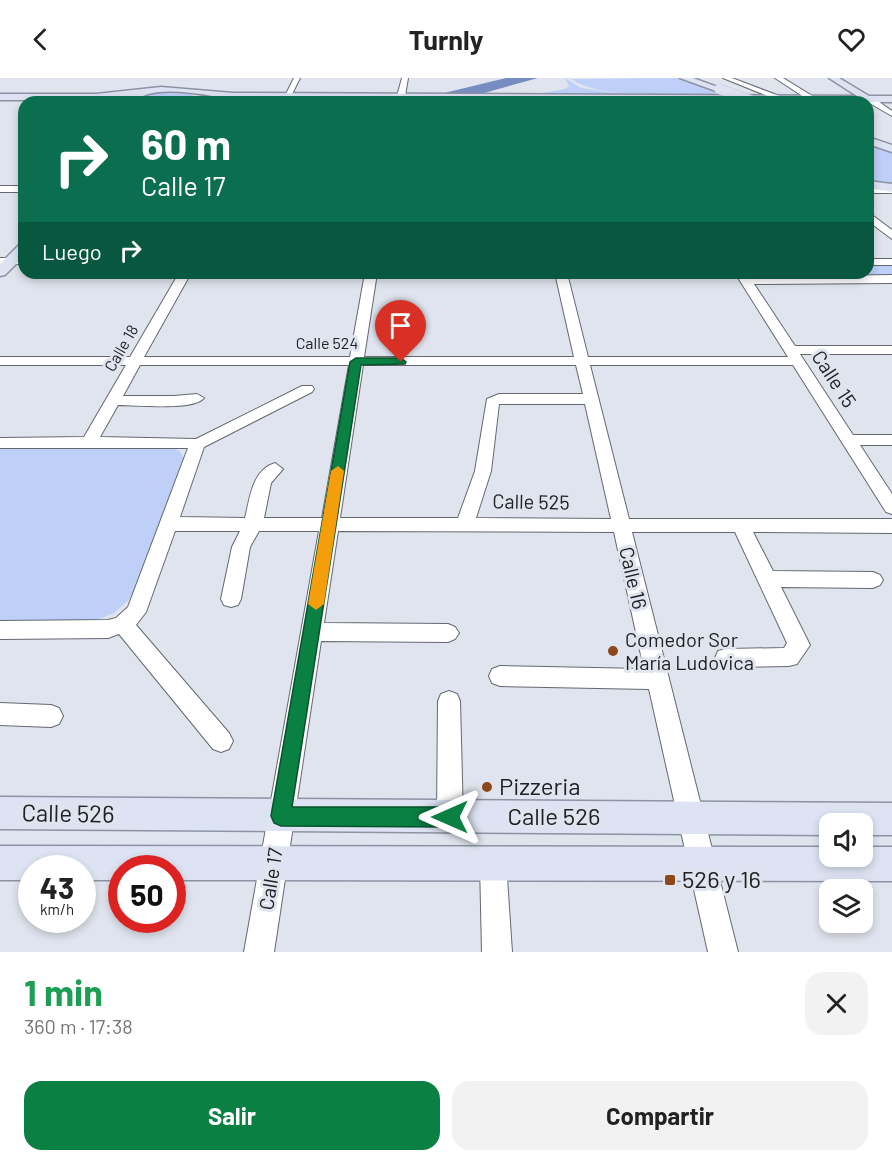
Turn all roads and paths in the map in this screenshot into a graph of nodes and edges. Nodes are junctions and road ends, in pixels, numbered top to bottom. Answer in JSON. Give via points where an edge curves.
{"nodes":[{"id":1,"x":297,"y":78,"type":"edge"},
{"id":2,"x":405,"y":78,"type":"edge"},
{"id":3,"x":684,"y":78,"type":"edge"},
{"id":4,"x":695,"y":78,"type":"edge"},
{"id":5,"x":705,"y":78,"type":"edge"},
{"id":6,"x":726,"y":78,"type":"edge"},
{"id":7,"x":778,"y":78,"type":"edge"},
{"id":8,"x":833,"y":78,"type":"edge"},
{"id":9,"x":840,"y":78,"type":"edge"},
{"id":10,"x":565,"y":87,"type":"dead end"},
{"id":11,"x":581,"y":87,"type":"dead end"},
{"id":12,"x":717,"y":89,"type":"junction"},
{"id":13,"x":153,"y":91,"type":"junction"},
{"id":14,"x":140,"y":93,"type":"junction"},
{"id":15,"x":109,"y":96,"type":"edge"},
{"id":16,"x":136,"y":96,"type":"edge"},
{"id":17,"x":187,"y":96,"type":"edge"},
{"id":18,"x":193,"y":96,"type":"edge"},
{"id":19,"x":233,"y":96,"type":"edge"},
{"id":20,"x":287,"y":96,"type":"junction"},
{"id":21,"x":401,"y":96,"type":"joint"},
{"id":22,"x":533,"y":96,"type":"edge"},
{"id":23,"x":659,"y":96,"type":"edge"},
{"id":24,"x":738,"y":96,"type":"edge"},
{"id":25,"x":761,"y":96,"type":"edge"},
{"id":26,"x":768,"y":96,"type":"edge"},
{"id":27,"x":808,"y":96,"type":"edge"},
{"id":28,"x":864,"y":96,"type":"edge"},
{"id":29,"x":865,"y":96,"type":"edge"},
{"id":30,"x":0,"y":98,"type":"edge"},
{"id":31,"x":18,"y":98,"type":"edge"},
{"id":32,"x":18,"y":99,"type":"edge"},
{"id":33,"x":874,"y":99,"type":"edge"},
{"id":34,"x":892,"y":99,"type":"edge"},
{"id":35,"x":874,"y":102,"type":"edge"},
{"id":36,"x":892,"y":114,"type":"edge"},
{"id":37,"x":874,"y":136,"type":"edge"},
{"id":38,"x":892,"y":140,"type":"edge"},
{"id":39,"x":874,"y":142,"type":"edge"},
{"id":40,"x":892,"y":149,"type":"edge"},
{"id":41,"x":874,"y":185,"type":"edge"},
{"id":42,"x":0,"y":189,"type":"edge"},
{"id":43,"x":18,"y":189,"type":"edge"},
{"id":44,"x":892,"y":189,"type":"edge"},
{"id":45,"x":874,"y":190,"type":"edge"},
{"id":46,"x":874,"y":220,"type":"edge"},
{"id":47,"x":892,"y":236,"type":"edge"},
{"id":48,"x":18,"y":244,"type":"edge"},
{"id":49,"x":9,"y":260,"type":"edge"},
{"id":50,"x":874,"y":262,"type":"edge"},
{"id":51,"x":892,"y":262,"type":"edge"},
{"id":52,"x":0,"y":272,"type":"edge"},
{"id":53,"x":182,"y":279,"type":"edge"},
{"id":54,"x":370,"y":279,"type":"edge"},
{"id":55,"x":562,"y":279,"type":"edge"},
{"id":56,"x":745,"y":279,"type":"edge"},
{"id":57,"x":874,"y":279,"type":"edge"},
{"id":58,"x":892,"y":279,"type":"edge"},
{"id":59,"x":892,"y":350,"type":"edge"},
{"id":60,"x":794,"y":356,"type":"junction"},
{"id":61,"x":0,"y":361,"type":"edge"},
{"id":62,"x":135,"y":362,"type":"junction"},
{"id":63,"x":356,"y":362,"type":"junction"},
{"id":64,"x":582,"y":362,"type":"junction"},
{"id":65,"x":307,"y":389,"type":"dead end"},
{"id":66,"x":197,"y":398,"type":"dead end"},
{"id":67,"x":591,"y":399,"type":"junction"},
{"id":68,"x":112,"y":400,"type":"junction"},
{"id":69,"x":848,"y":440,"type":"junction"},
{"id":70,"x":892,"y":440,"type":"edge"},
{"id":71,"x":88,"y":442,"type":"junction"},
{"id":72,"x":0,"y":443,"type":"edge"},
{"id":73,"x":196,"y":445,"type":"junction"},
{"id":74,"x":275,"y":469,"type":"dead end"},
{"id":75,"x":892,"y":508,"type":"edge"},
{"id":76,"x":170,"y":524,"type":"junction"},
{"id":77,"x":253,"y":524,"type":"junction"},
{"id":78,"x":465,"y":524,"type":"junction"},
{"id":79,"x":329,"y":525,"type":"junction"},
{"id":80,"x":621,"y":526,"type":"junction"},
{"id":81,"x":741,"y":526,"type":"junction"},
{"id":82,"x":892,"y":526,"type":"edge"},
{"id":83,"x":766,"y":579,"type":"junction"},
{"id":84,"x":873,"y":580,"type":"dead end"},
{"id":85,"x":231,"y":599,"type":"dead end"},
{"id":86,"x":123,"y":624,"type":"junction"},
{"id":87,"x":0,"y":630,"type":"edge"},
{"id":88,"x":311,"y":632,"type":"junction"},
{"id":89,"x":448,"y":633,"type":"dead end"},
{"id":90,"x":726,"y":658,"type":"dead end"},
{"id":91,"x":500,"y":676,"type":"dead end"},
{"id":92,"x":658,"y":679,"type":"junction"},
{"id":93,"x":449,"y":701,"type":"dead end"},
{"id":94,"x":0,"y":714,"type":"edge"},
{"id":95,"x":51,"y":716,"type":"dead end"},
{"id":96,"x":221,"y":741,"type":"dead end"},
{"id":97,"x":0,"y":813,"type":"edge"},
{"id":98,"x":281,"y":816,"type":"junction"},
{"id":99,"x":450,"y":817,"type":"junction"},
{"id":100,"x":690,"y":817,"type":"junction"},
{"id":101,"x":892,"y":819,"type":"edge"},
{"id":102,"x":0,"y":863,"type":"edge"},
{"id":103,"x":493,"y":863,"type":"junction"},
{"id":104,"x":701,"y":863,"type":"junction"},
{"id":105,"x":892,"y":864,"type":"edge"},
{"id":106,"x":273,"y":865,"type":"junction"},
{"id":107,"x":259,"y":952,"type":"edge"},
{"id":108,"x":497,"y":952,"type":"edge"},
{"id":109,"x":723,"y":952,"type":"edge"}],
"edges":[{"from":1,"to":20,"type":"street"},
{"from":2,"to":21,"type":"street"},
{"from":3,"to":12,"type":"main road"},
{"from":4,"to":12,"type":"main road"},
{"from":5,"to":25,"type":"main road"},
{"from":6,"to":26,"type":"street"},
{"from":7,"to":27,"type":"street"},
{"from":8,"to":28,"type":"main road"},
{"from":9,"to":29,"type":"main road"},
{"from":10,"to":22,"type":"main road"},
{"from":11,"to":23,"type":"main road"},
{"from":12,"to":24,"type":"main road","bridge":true},
{"from":13,"to":14,"type":"main road"},
{"from":13,"to":17,"type":"main road"},
{"from":13,"to":18,"type":"main road","via":[[182,80]]},
{"from":14,"to":15,"type":"main road"},
{"from":14,"to":16,"type":"main road"},
{"from":19,"to":20,"type":"main road"},
{"from":20,"to":21,"type":"main road"},
{"from":30,"to":31,"type":"main road"},
{"from":30,"to":32,"type":"main road"},
{"from":33,"to":34,"type":"main road"},
{"from":35,"to":36,"type":"street"},
{"from":37,"to":38,"type":"main road"},
{"from":39,"to":40,"type":"main road"},
{"from":41,"to":44,"type":"main road"},
{"from":42,"to":43,"type":"street"},
{"from":44,"to":45,"type":"street"},
{"from":46,"to":47,"type":"street"},
{"from":48,"to":49,"type":"main road"},
{"from":49,"to":52,"type":"main road"},
{"from":50,"to":51,"type":"street"},
{"from":53,"to":62,"type":"street","name":"Calle 18"},
{"from":54,"to":63,"type":"street","name":"Calle 17"},
{"from":55,"to":64,"type":"street","name":"Calle 16"},
{"from":56,"to":60,"type":"street","name":"Calle 15"},
{"from":57,"to":58,"type":"street"},
{"from":59,"to":60,"type":"street","name":"Calle 524"},
{"from":60,"to":64,"type":"street","name":"Calle 524"},
{"from":60,"to":69,"type":"street","name":"Calle 15"},
{"from":61,"to":62,"type":"street","name":"Calle 524"},
{"from":62,"to":63,"type":"street","name":"Calle 524"},
{"from":62,"to":68,"type":"street","name":"Calle 18"},
{"from":63,"to":64,"type":"street","name":"Calle 524"},
{"from":63,"to":79,"type":"street","name":"Calle 17"},
{"from":64,"to":67,"type":"street","name":"Calle 16"},
{"from":65,"to":73,"type":"street"},
{"from":66,"to":68,"type":"street"},
{"from":67,"to":78,"type":"street","via":[[492,402],[483,471]]},
{"from":67,"to":80,"type":"street","name":"Calle 16"},
{"from":68,"to":71,"type":"street","name":"Calle 18"},
{"from":69,"to":70,"type":"street"},
{"from":69,"to":75,"type":"street","name":"Calle 15"},
{"from":71,"to":72,"type":"street"},
{"from":71,"to":73,"type":"street"},
{"from":73,"to":76,"type":"street"},
{"from":74,"to":77,"type":"street","via":[[262,481]]},
{"from":76,"to":77,"type":"street","name":"Calle 525"},
{"from":76,"to":86,"type":"street","via":[[136,612]]},
{"from":77,"to":79,"type":"street","name":"Calle 525"},
{"from":77,"to":85,"type":"street","via":[[241,547]]},
{"from":78,"to":79,"type":"street","name":"Calle 525"},
{"from":78,"to":80,"type":"street","name":"Calle 525"},
{"from":79,"to":88,"type":"street","name":"Calle 17"},
{"from":80,"to":81,"type":"street","name":"Calle 525"},
{"from":80,"to":92,"type":"street","name":"Calle 16"},
{"from":81,"to":82,"type":"street","name":"Calle 525"},
{"from":81,"to":83,"type":"street"},
{"from":83,"to":84,"type":"street"},
{"from":83,"to":90,"type":"street","via":[[799,645],[789,657]]},
{"from":86,"to":87,"type":"street","via":[[108,629]]},
{"from":86,"to":96,"type":"street"},
{"from":88,"to":89,"type":"street"},
{"from":88,"to":98,"type":"street","name":"Calle 17"},
{"from":91,"to":92,"type":"street"},
{"from":92,"to":100,"type":"street","name":"Calle 16"},
{"from":93,"to":99,"type":"street"},
{"from":94,"to":95,"type":"street"},
{"from":97,"to":98,"type":"main road","name":"Calle 526"},
{"from":98,"to":99,"type":"main road","name":"Calle 526"},
{"from":98,"to":106,"type":"street","name":"Calle 17"},
{"from":99,"to":100,"type":"main road","name":"Calle 526"},
{"from":100,"to":101,"type":"main road","name":"Calle 526"},
{"from":100,"to":104,"type":"street","name":"Calle 16"},
{"from":102,"to":106,"type":"main road"},
{"from":103,"to":104,"type":"main road"},
{"from":103,"to":106,"type":"main road"},
{"from":103,"to":108,"type":"street"},
{"from":104,"to":105,"type":"main road"},
{"from":104,"to":109,"type":"street","name":"Calle 16"},
{"from":106,"to":107,"type":"street","name":"Calle 17"}]}
